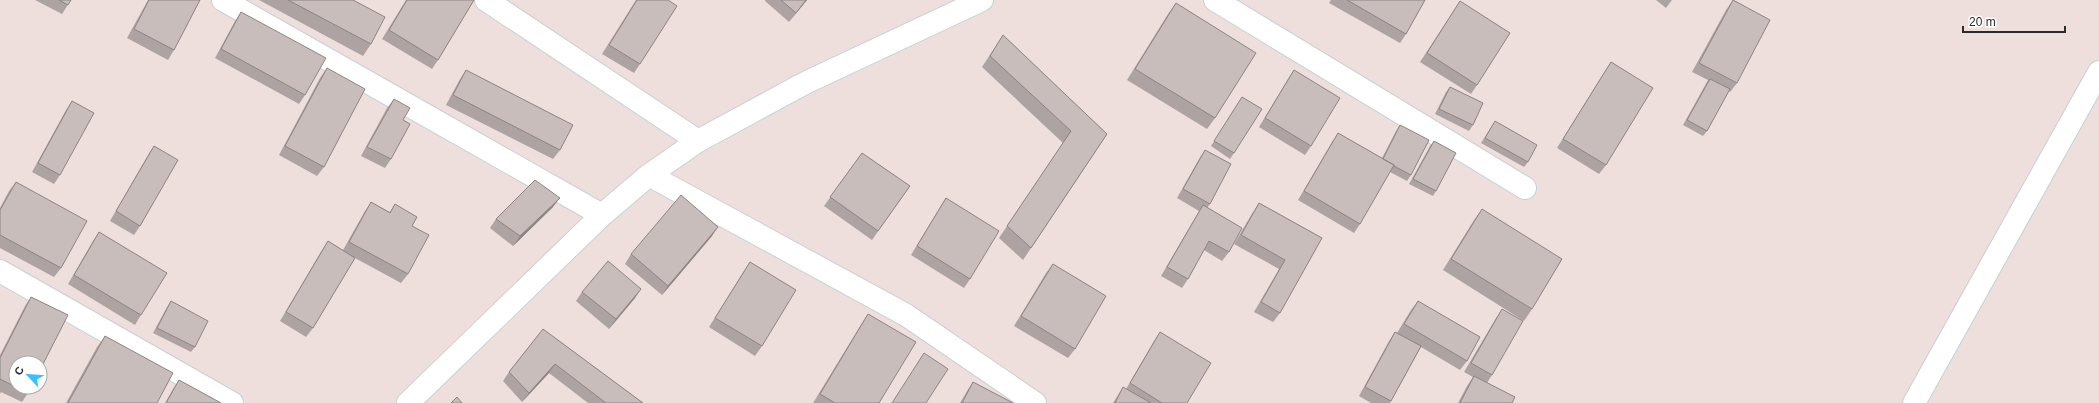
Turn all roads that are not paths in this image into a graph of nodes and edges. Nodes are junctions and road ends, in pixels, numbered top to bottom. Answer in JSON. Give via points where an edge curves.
{"nodes":[{"id":1,"x":223,"y":0,"type":"edge"},
{"id":2,"x":486,"y":0,"type":"edge"},
{"id":3,"x":982,"y":0,"type":"edge"},
{"id":4,"x":1215,"y":0,"type":"edge"},
{"id":5,"x":2099,"y":72,"type":"edge"},
{"id":6,"x":698,"y":141,"type":"junction"},
{"id":7,"x":649,"y":175,"type":"junction"},
{"id":8,"x":1525,"y":188,"type":"dead end"},
{"id":9,"x":602,"y":215,"type":"junction"},
{"id":10,"x":0,"y":271,"type":"edge"},
{"id":11,"x":232,"y":403,"type":"edge"},
{"id":12,"x":408,"y":403,"type":"edge"},
{"id":13,"x":1035,"y":403,"type":"edge"},
{"id":14,"x":1914,"y":403,"type":"edge"}],
"edges":[{"from":1,"to":9,"type":"street"},
{"from":2,"to":6,"type":"street"},
{"from":3,"to":6,"type":"street","via":[[806,83]]},
{"from":4,"to":8,"type":"street"},
{"from":5,"to":14,"type":"street"},
{"from":6,"to":7,"type":"street"},
{"from":7,"to":9,"type":"street"},
{"from":7,"to":13,"type":"street","via":[[906,315]]},
{"from":9,"to":12,"type":"street"},
{"from":10,"to":11,"type":"street"}]}
